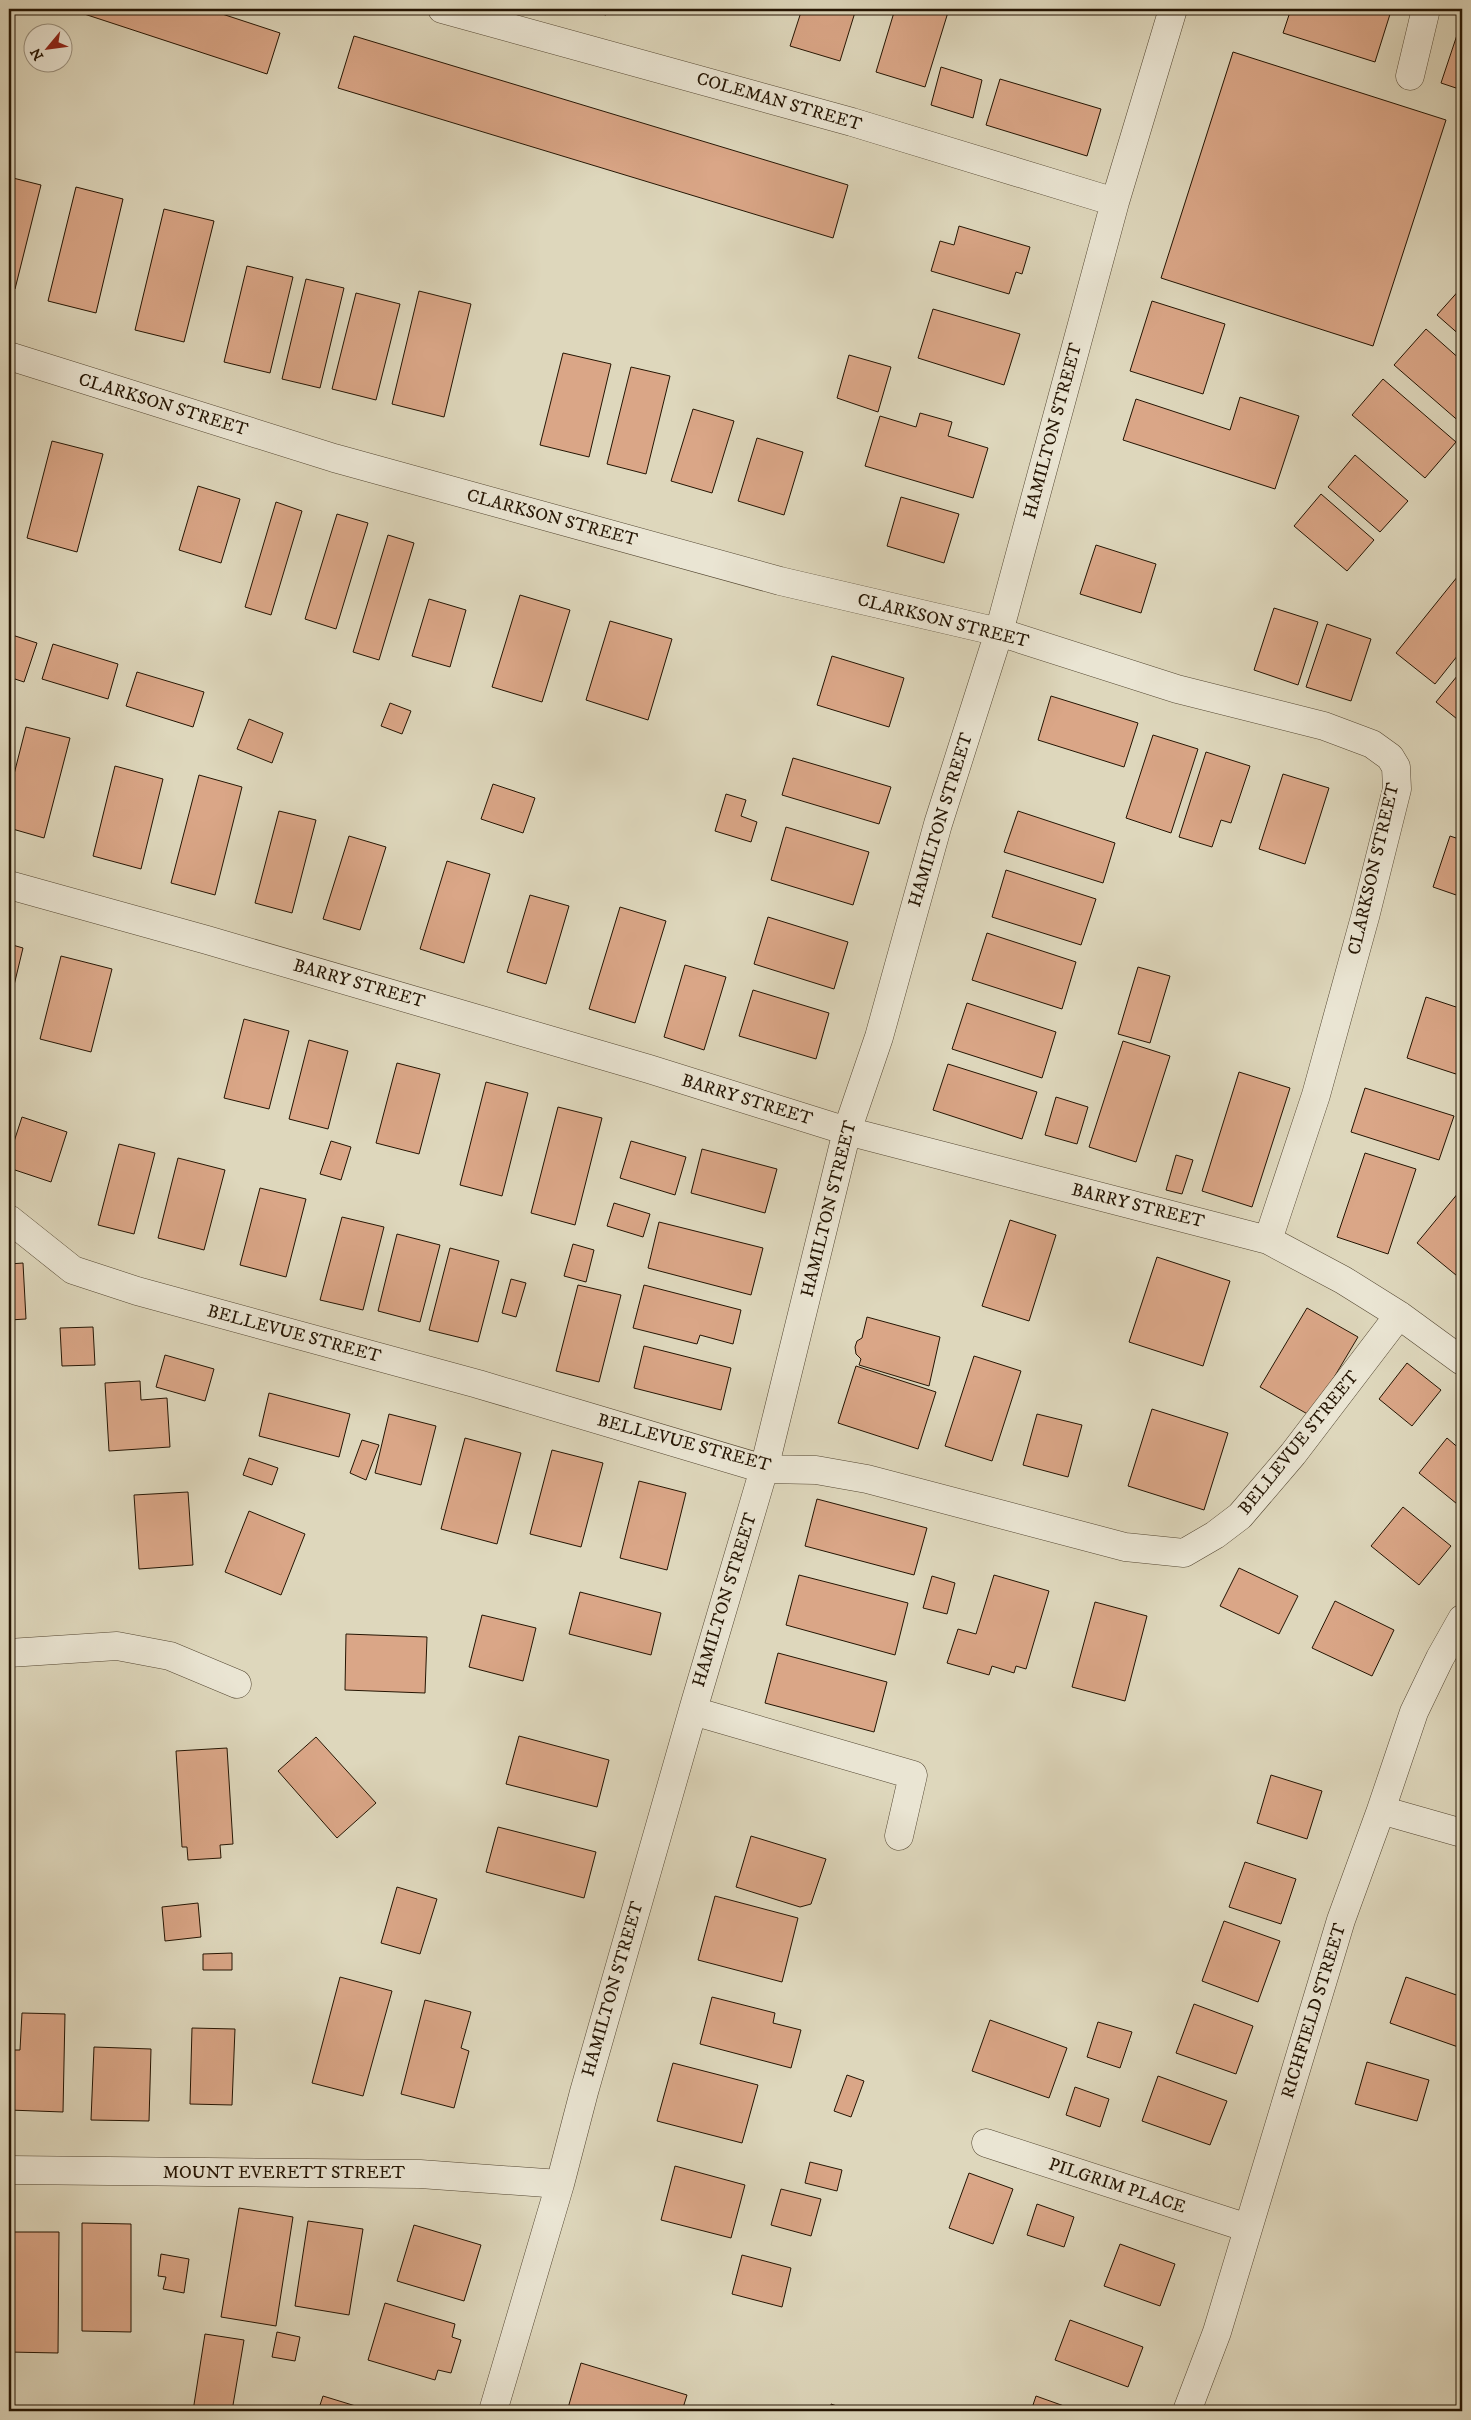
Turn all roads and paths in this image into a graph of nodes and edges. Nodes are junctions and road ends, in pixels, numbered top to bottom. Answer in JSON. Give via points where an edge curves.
{"nodes":[{"id":1,"x":442,"y":9,"type":"edge"},
{"id":2,"x":1173,"y":9,"type":"edge"},
{"id":3,"x":1426,"y":9,"type":"edge"},
{"id":4,"x":1410,"y":76,"type":"dead end"},
{"id":5,"x":1116,"y":202,"type":"junction"},
{"id":6,"x":9,"y":356,"type":"edge"},
{"id":7,"x":999,"y":632,"type":"junction"},
{"id":8,"x":9,"y":885,"type":"edge"},
{"id":9,"x":847,"y":1131,"type":"junction"},
{"id":10,"x":9,"y":1219,"type":"edge"},
{"id":11,"x":1268,"y":1240,"type":"junction"},
{"id":12,"x":1399,"y":1315,"type":"junction"},
{"id":13,"x":1462,"y":1361,"type":"edge"},
{"id":14,"x":764,"y":1469,"type":"junction"},
{"id":15,"x":1462,"y":1619,"type":"edge"},
{"id":16,"x":9,"y":1653,"type":"edge"},
{"id":17,"x":237,"y":1684,"type":"dead end"},
{"id":18,"x":693,"y":1711,"type":"junction"},
{"id":19,"x":1381,"y":1810,"type":"junction"},
{"id":20,"x":1462,"y":1833,"type":"edge"},
{"id":21,"x":899,"y":1836,"type":"dead end"},
{"id":22,"x":986,"y":2143,"type":"dead end"},
{"id":23,"x":9,"y":2170,"type":"edge"},
{"id":24,"x":560,"y":2184,"type":"junction"},
{"id":25,"x":1248,"y":2228,"type":"junction"},
{"id":26,"x":493,"y":2411,"type":"edge"},
{"id":27,"x":1187,"y":2411,"type":"edge"}],
"edges":[{"from":1,"to":5,"type":"street","name":"COLEMAN STREET","via":[[852,122]]},
{"from":2,"to":5,"type":"street","name":"HAMILTON STREET"},
{"from":3,"to":4,"type":"street"},
{"from":5,"to":7,"type":"street","name":"HAMILTON STREET"},
{"from":6,"to":7,"type":"street","name":"CLARKSON STREET","via":[[334,458],[780,581]]},
{"from":7,"to":9,"type":"street","name":"HAMILTON STREET","via":[[938,824],[879,1037]]},
{"from":7,"to":11,"type":"street","name":"CLARKSON STREET","via":[[1177,689],[1324,726],[1372,744],[1390,757],[1396,767],[1397,789],[1365,917],[1316,1095]]},
{"from":8,"to":9,"type":"street","name":"BARRY STREET","via":[[649,1069]]},
{"from":9,"to":11,"type":"street","name":"BARRY STREET"},
{"from":9,"to":14,"type":"street","name":"HAMILTON STREET"},
{"from":10,"to":14,"type":"street","name":"BELLEVUE STREET","via":[[74,1270],[128,1288],[478,1384]]},
{"from":11,"to":12,"type":"street","name":"BARRY STREET","via":[[1343,1280]]},
{"from":12,"to":13,"type":"street","name":"BARRY STREET"},
{"from":12,"to":14,"type":"street","name":"BELLEVUE STREET","via":[[1293,1454],[1240,1516],[1184,1553],[1124,1547],[868,1479],[816,1470]]},
{"from":14,"to":18,"type":"street","name":"HAMILTON STREET"},
{"from":15,"to":19,"type":"street","name":"RICHFIELD STREET","via":[[1414,1712]]},
{"from":16,"to":17,"type":"street","via":[[117,1646],[170,1656]]},
{"from":18,"to":21,"type":"street","via":[[913,1775]]},
{"from":18,"to":24,"type":"street","name":"HAMILTON STREET"},
{"from":19,"to":20,"type":"street"},
{"from":19,"to":25,"type":"street","name":"RICHFIELD STREET","via":[[1341,1920]]},
{"from":22,"to":25,"type":"street","name":"PILGRIM PLACE"},
{"from":23,"to":24,"type":"street","name":"MOUNT EVERETT STREET","via":[[420,2174]]},
{"from":24,"to":26,"type":"street","name":"HAMILTON STREET"},
{"from":25,"to":27,"type":"street","name":"RICHFIELD STREET","via":[[1217,2332]]}]}
